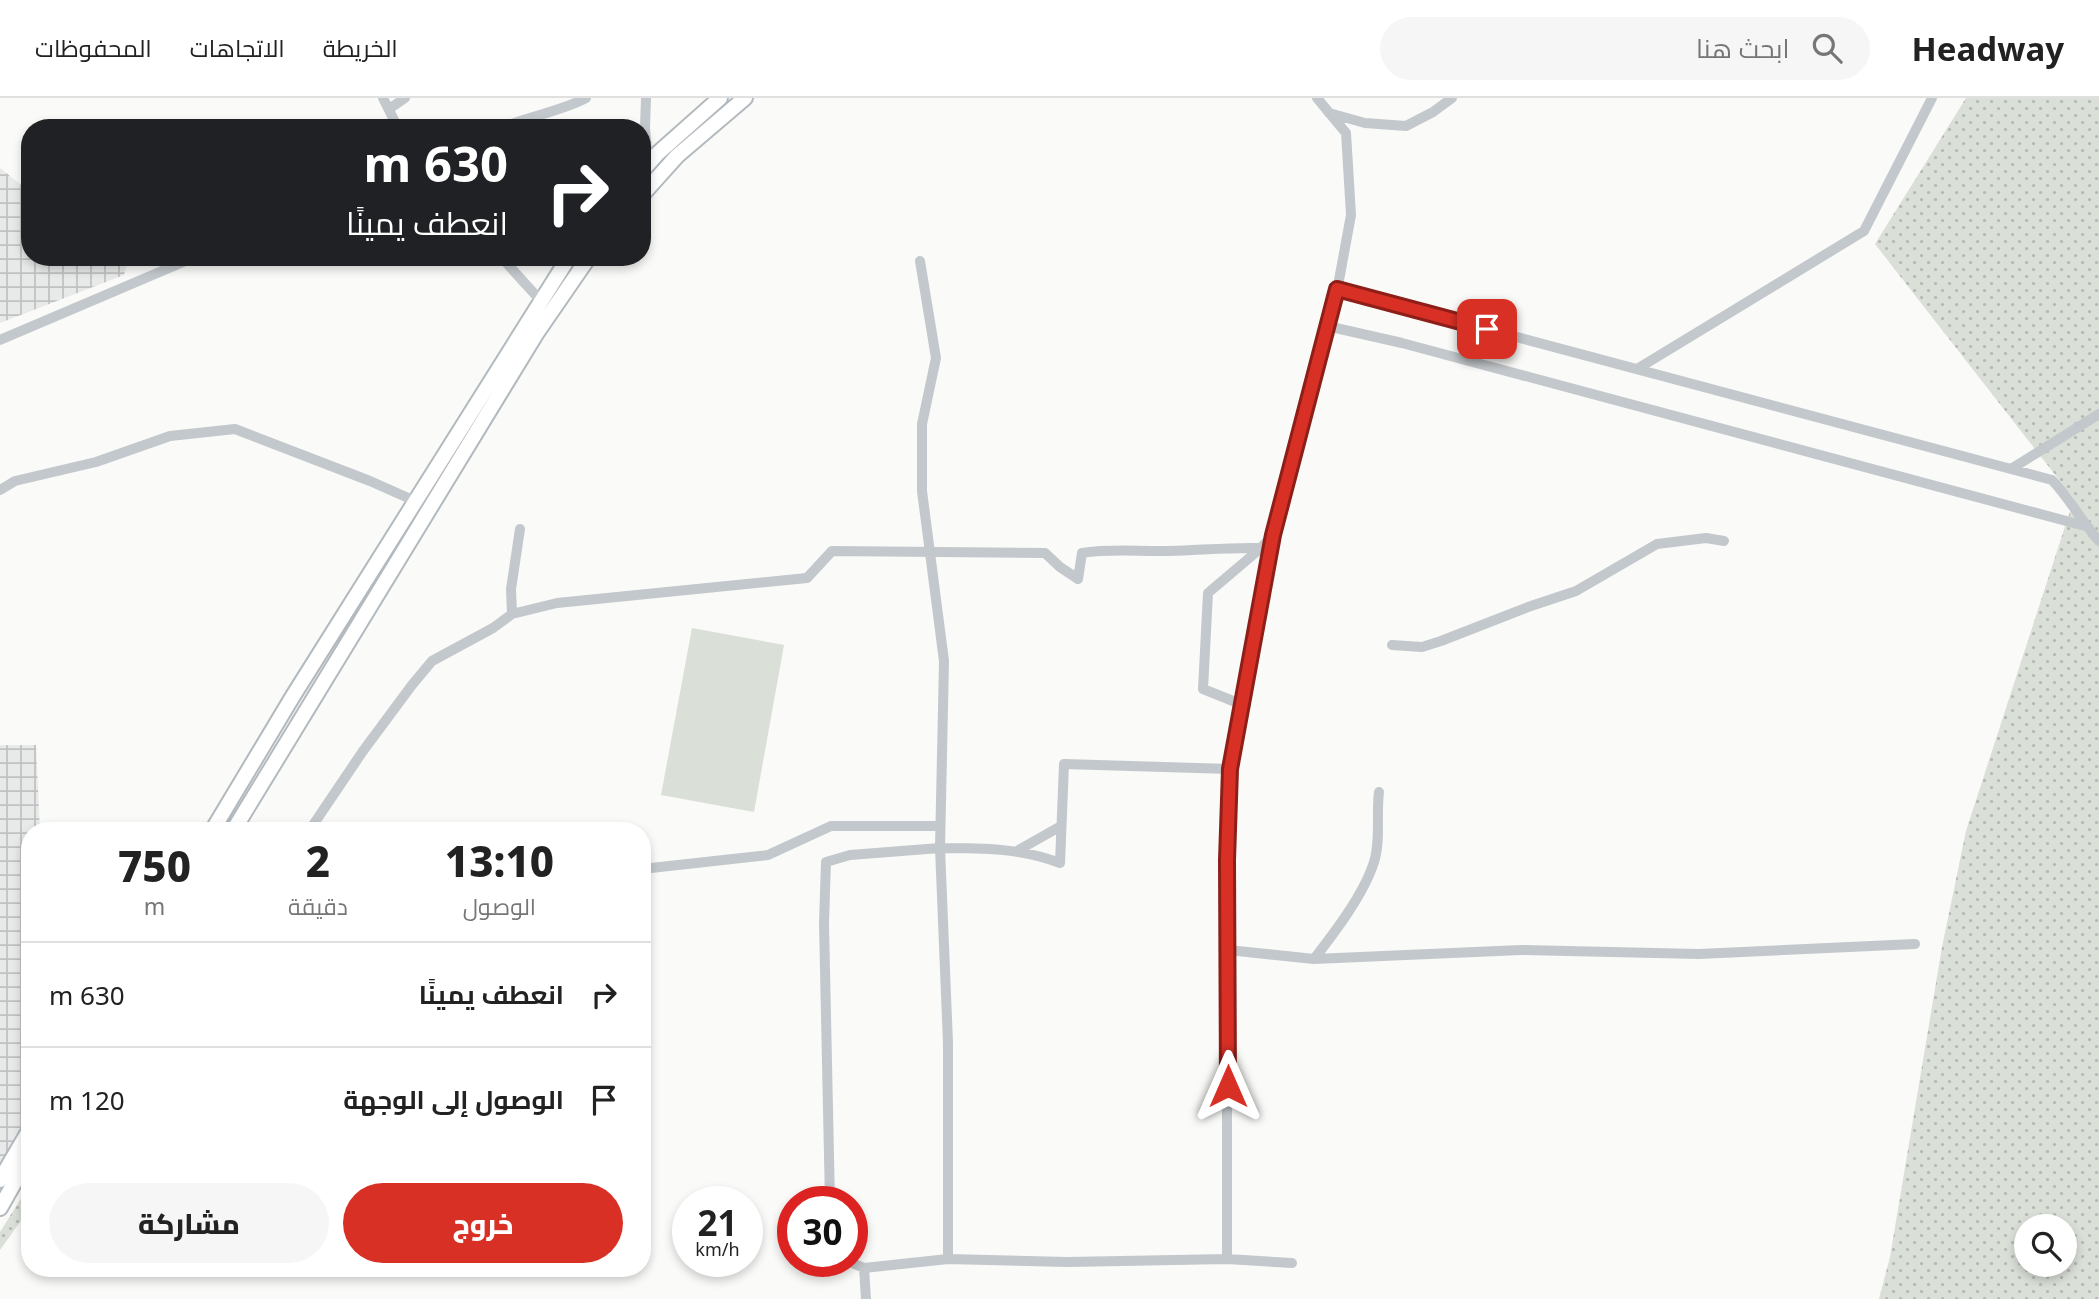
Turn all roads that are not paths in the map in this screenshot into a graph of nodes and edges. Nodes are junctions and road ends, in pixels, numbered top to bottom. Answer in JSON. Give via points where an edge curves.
{"nodes":[{"id":1,"x":383,"y":98,"type":"edge"},
{"id":2,"x":405,"y":98,"type":"edge"},
{"id":3,"x":586,"y":98,"type":"edge"},
{"id":4,"x":646,"y":98,"type":"edge"},
{"id":5,"x":720,"y":98,"type":"edge"},
{"id":6,"x":745,"y":98,"type":"edge"},
{"id":7,"x":1317,"y":98,"type":"edge"},
{"id":8,"x":1452,"y":98,"type":"edge"},
{"id":9,"x":1932,"y":98,"type":"edge"},
{"id":10,"x":389,"y":109,"type":"junction"},
{"id":11,"x":1329,"y":113,"type":"junction"},
{"id":12,"x":394,"y":119,"type":"edge"},
{"id":13,"x":525,"y":119,"type":"edge"},
{"id":14,"x":645,"y":119,"type":"edge"},
{"id":15,"x":651,"y":162,"type":"edge"},
{"id":16,"x":651,"y":185,"type":"edge"},
{"id":17,"x":920,"y":261,"type":"dead end"},
{"id":18,"x":174,"y":266,"type":"edge"},
{"id":19,"x":509,"y":266,"type":"edge"},
{"id":20,"x":563,"y":266,"type":"edge"},
{"id":21,"x":583,"y":266,"type":"edge"},
{"id":22,"x":1337,"y":289,"type":"junction"},
{"id":23,"x":541,"y":301,"type":"junction"},
{"id":24,"x":1327,"y":326,"type":"junction"},
{"id":25,"x":0,"y":340,"type":"edge"},
{"id":26,"x":1637,"y":369,"type":"junction"},
{"id":27,"x":2099,"y":414,"type":"edge"},
{"id":28,"x":2011,"y":469,"type":"junction"},
{"id":29,"x":0,"y":490,"type":"edge"},
{"id":30,"x":418,"y":495,"type":"junction"},
{"id":31,"x":438,"y":498,"type":"junction"},
{"id":32,"x":2085,"y":526,"type":"junction"},
{"id":33,"x":520,"y":529,"type":"dead end"},
{"id":34,"x":1273,"y":535,"type":"junction"},
{"id":35,"x":1724,"y":541,"type":"dead end"},
{"id":36,"x":2099,"y":541,"type":"edge"},
{"id":37,"x":1261,"y":548,"type":"junction"},
{"id":38,"x":928,"y":550,"type":"junction"},
{"id":39,"x":368,"y":579,"type":"junction"},
{"id":40,"x":384,"y":587,"type":"junction"},
{"id":41,"x":512,"y":614,"type":"junction"},
{"id":42,"x":344,"y":617,"type":"junction"},
{"id":43,"x":360,"y":624,"type":"junction"},
{"id":44,"x":1392,"y":645,"type":"dead end"},
{"id":45,"x":1243,"y":705,"type":"junction"},
{"id":46,"x":1230,"y":769,"type":"junction"},
{"id":47,"x":1379,"y":792,"type":"dead end"},
{"id":48,"x":217,"y":822,"type":"edge"},
{"id":49,"x":239,"y":822,"type":"edge"},
{"id":50,"x":315,"y":822,"type":"edge"},
{"id":51,"x":939,"y":825,"type":"junction"},
{"id":52,"x":1061,"y":826,"type":"junction"},
{"id":53,"x":940,"y":848,"type":"junction"},
{"id":54,"x":1017,"y":851,"type":"junction"},
{"id":55,"x":651,"y":868,"type":"edge"},
{"id":56,"x":1915,"y":944,"type":"dead end"},
{"id":57,"x":1228,"y":950,"type":"junction"},
{"id":58,"x":1314,"y":959,"type":"junction"},
{"id":59,"x":21,"y":1144,"type":"edge"},
{"id":60,"x":21,"y":1171,"type":"edge"},
{"id":61,"x":0,"y":1180,"type":"edge"},
{"id":62,"x":830,"y":1186,"type":"edge"},
{"id":63,"x":0,"y":1206,"type":"edge"},
{"id":64,"x":948,"y":1259,"type":"junction"},
{"id":65,"x":1227,"y":1259,"type":"junction"},
{"id":66,"x":1292,"y":1263,"type":"dead end"},
{"id":67,"x":868,"y":1268,"type":"edge"},
{"id":68,"x":865,"y":1277,"type":"edge"},
{"id":69,"x":866,"y":1299,"type":"edge"}],
"edges":[{"from":1,"to":10,"type":"street"},
{"from":2,"to":10,"type":"street"},
{"from":3,"to":13,"type":"street"},
{"from":4,"to":14,"type":"street"},
{"from":5,"to":15,"type":"main road"},
{"from":6,"to":16,"type":"main road","via":[[677,156]]},
{"from":7,"to":11,"type":"street"},
{"from":8,"to":11,"type":"street","via":[[1406,126],[1365,123]]},
{"from":9,"to":26,"type":"street","via":[[1864,231]]},
{"from":10,"to":12,"type":"street"},
{"from":11,"to":22,"type":"street","via":[[1346,133],[1351,215]]},
{"from":17,"to":38,"type":"street","via":[[936,358],[922,424]]},
{"from":18,"to":25,"type":"street"},
{"from":19,"to":23,"type":"street"},
{"from":20,"to":23,"type":"main road"},
{"from":21,"to":31,"type":"main road","via":[[536,334]]},
{"from":22,"to":24,"type":"street"},
{"from":22,"to":26,"type":"street"},
{"from":23,"to":30,"type":"main road"},
{"from":24,"to":32,"type":"street"},
{"from":24,"to":34,"type":"street"},
{"from":26,"to":28,"type":"street"},
{"from":27,"to":28,"type":"street"},
{"from":28,"to":32,"type":"street","via":[[2052,480],[2070,498]]},
{"from":29,"to":30,"type":"street","via":[[15,481],[96,462],[170,436],[235,429]]},
{"from":30,"to":31,"type":"main road"},
{"from":30,"to":39,"type":"main road"},
{"from":31,"to":40,"type":"main road"},
{"from":32,"to":36,"type":"street"},
{"from":33,"to":41,"type":"street"},
{"from":34,"to":37,"type":"street"},
{"from":34,"to":45,"type":"street"},
{"from":35,"to":44,"type":"street","via":[[1706,538],[1657,544],[1576,591],[1422,647]]},
{"from":37,"to":38,"type":"street","via":[[1082,553],[1078,579],[1045,553]]},
{"from":37,"to":45,"type":"street","via":[[1208,593],[1203,688]]},
{"from":38,"to":41,"type":"street","via":[[832,551],[807,578],[557,603]]},
{"from":38,"to":51,"type":"street","via":[[944,661]]},
{"from":39,"to":40,"type":"main road","via":[[380,579]]},
{"from":39,"to":42,"type":"main road"},
{"from":40,"to":43,"type":"main road"},
{"from":41,"to":50,"type":"street","via":[[432,662],[370,740]]},
{"from":42,"to":43,"type":"main road","via":[[349,626]]},
{"from":42,"to":48,"type":"main road"},
{"from":43,"to":49,"type":"main road"},
{"from":45,"to":46,"type":"street"},
{"from":46,"to":52,"type":"street","via":[[1064,764]]},
{"from":46,"to":57,"type":"street"},
{"from":47,"to":58,"type":"street","via":[[1375,861]]},
{"from":51,"to":53,"type":"street"},
{"from":51,"to":55,"type":"street","via":[[831,826],[768,855]]},
{"from":52,"to":54,"type":"street"},
{"from":52,"to":54,"type":"street","via":[[1060,863]]},
{"from":53,"to":54,"type":"street"},
{"from":53,"to":62,"type":"street","via":[[850,855],[826,862]]},
{"from":53,"to":64,"type":"street","via":[[948,1043]]},
{"from":56,"to":58,"type":"street","via":[[1699,954],[1521,950]]},
{"from":57,"to":58,"type":"street"},
{"from":57,"to":65,"type":"street"},
{"from":59,"to":61,"type":"main road"},
{"from":60,"to":63,"type":"main road"},
{"from":64,"to":65,"type":"street"},
{"from":64,"to":67,"type":"street"},
{"from":65,"to":66,"type":"street"},
{"from":68,"to":69,"type":"street"}]}
